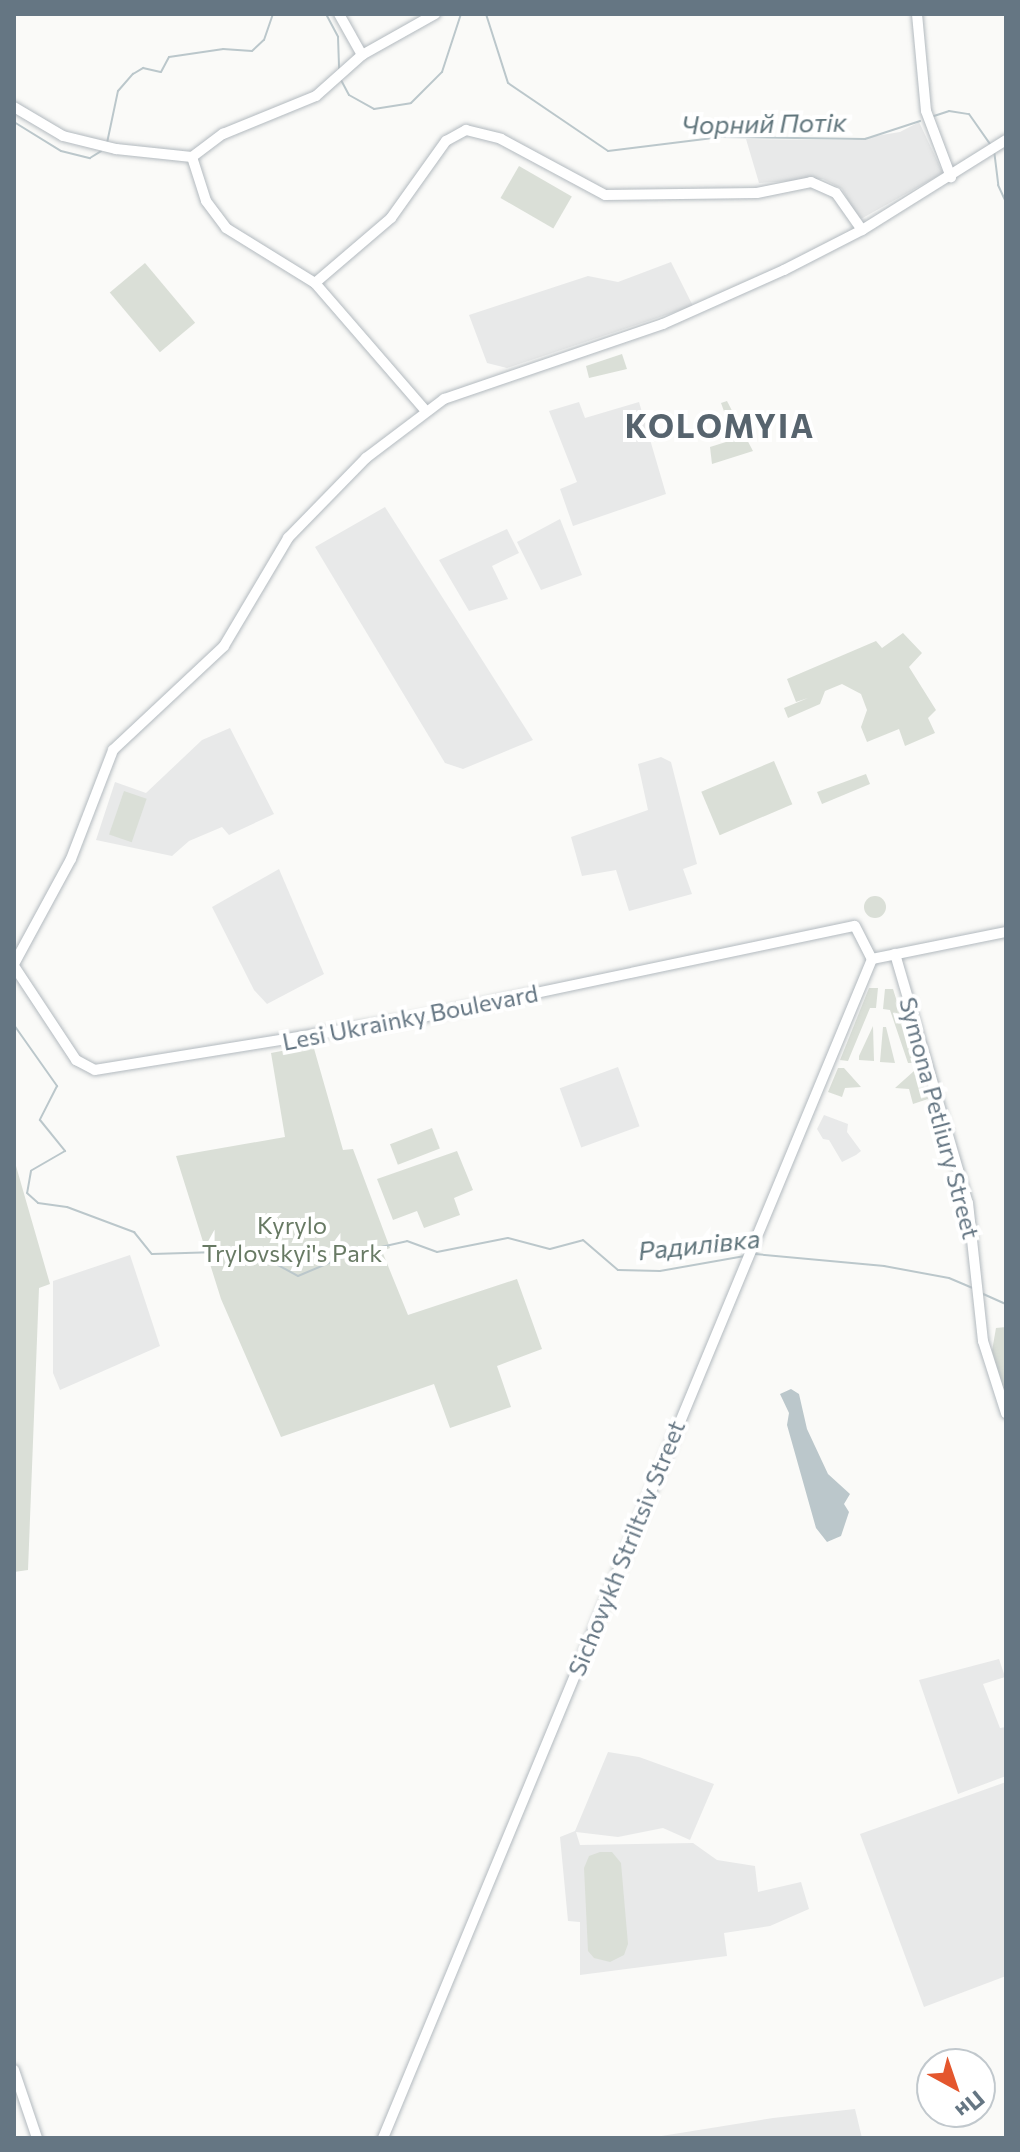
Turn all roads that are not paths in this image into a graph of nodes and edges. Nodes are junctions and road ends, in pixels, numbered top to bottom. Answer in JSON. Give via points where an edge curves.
{"nodes":[{"id":1,"x":339,"y":14,"type":"edge"},
{"id":2,"x":435,"y":14,"type":"edge"},
{"id":3,"x":917,"y":14,"type":"edge"},
{"id":4,"x":362,"y":55,"type":"junction"},
{"id":5,"x":14,"y":107,"type":"edge"},
{"id":6,"x":1004,"y":142,"type":"edge"},
{"id":7,"x":192,"y":157,"type":"junction"},
{"id":8,"x":951,"y":177,"type":"junction"},
{"id":9,"x":862,"y":230,"type":"junction"},
{"id":10,"x":315,"y":283,"type":"junction"},
{"id":11,"x":425,"y":410,"type":"junction"},
{"id":12,"x":1006,"y":932,"type":"edge"},
{"id":13,"x":895,"y":954,"type":"junction"},
{"id":14,"x":872,"y":959,"type":"junction"},
{"id":15,"x":14,"y":965,"type":"edge"},
{"id":16,"x":1006,"y":1413,"type":"edge"},
{"id":17,"x":14,"y":2070,"type":"edge"},
{"id":18,"x":37,"y":2138,"type":"edge"},
{"id":19,"x":383,"y":2138,"type":"edge"}],
"edges":[{"from":1,"to":4,"type":"street"},
{"from":2,"to":4,"type":"street"},
{"from":3,"to":8,"type":"street","via":[[926,111]]},
{"from":4,"to":7,"type":"street","via":[[316,96],[223,134]]},
{"from":5,"to":7,"type":"street","via":[[63,136],[116,149]]},
{"from":6,"to":8,"type":"street"},
{"from":7,"to":10,"type":"street","via":[[206,201],[226,228]]},
{"from":8,"to":9,"type":"street"},
{"from":9,"to":10,"type":"street","via":[[836,193],[820,185],[796,181],[757,193],[605,195],[492,135],[466,130],[446,141],[391,218]]},
{"from":9,"to":11,"type":"street","via":[[679,317],[499,377]]},
{"from":10,"to":11,"type":"street"},
{"from":11,"to":15,"type":"street","via":[[306,516],[224,646],[113,750],[71,859]]},
{"from":12,"to":13,"type":"street"},
{"from":13,"to":14,"type":"street"},
{"from":13,"to":16,"type":"street","name":"Symona Petliury Street","via":[[968,1203],[978,1305]]},
{"from":14,"to":15,"type":"street","name":"Lesi Ukrainky Boulevard","via":[[855,926],[300,1039],[95,1070],[76,1060]]},
{"from":14,"to":19,"type":"street","name":"Sichovykh Striltsiv Street"},
{"from":17,"to":18,"type":"street"}]}
